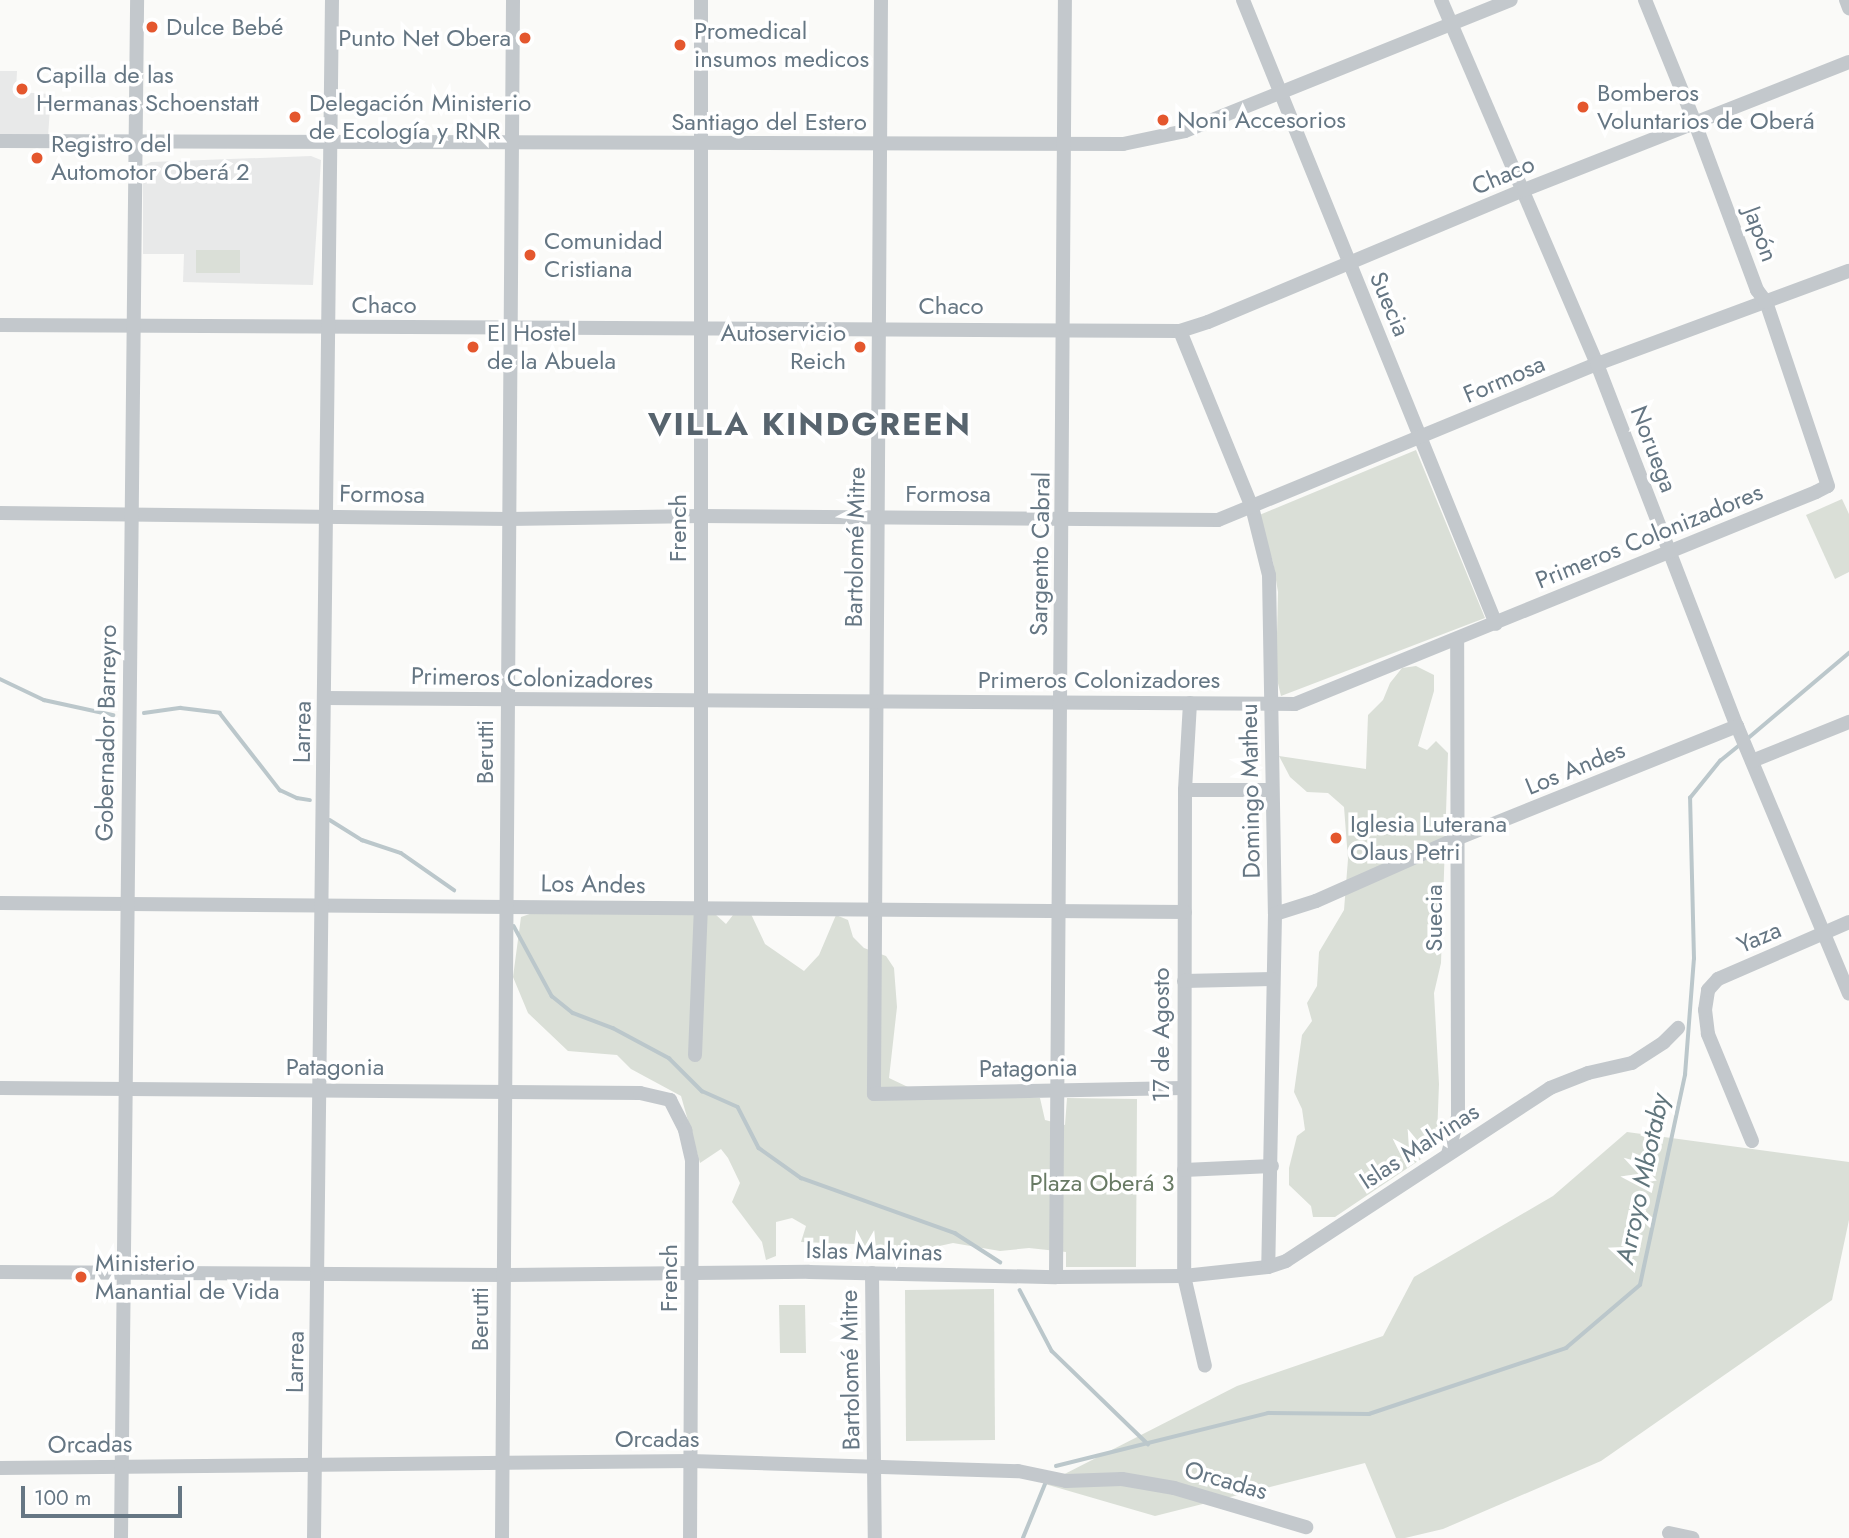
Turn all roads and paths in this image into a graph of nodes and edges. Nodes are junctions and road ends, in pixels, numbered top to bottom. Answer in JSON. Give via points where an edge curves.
{"nodes":[{"id":1,"x":137,"y":0,"type":"edge"},
{"id":2,"x":332,"y":0,"type":"edge"},
{"id":3,"x":513,"y":0,"type":"edge"},
{"id":4,"x":701,"y":0,"type":"edge"},
{"id":5,"x":881,"y":0,"type":"edge"},
{"id":6,"x":1065,"y":0,"type":"edge"},
{"id":7,"x":1243,"y":0,"type":"edge"},
{"id":8,"x":1441,"y":0,"type":"edge"},
{"id":9,"x":1511,"y":0,"type":"edge"},
{"id":10,"x":1645,"y":0,"type":"edge"},
{"id":11,"x":1846,"y":0,"type":"edge"},
{"id":12,"x":1849,"y":8,"type":"edge"},
{"id":13,"x":1451,"y":24,"type":"junction"},
{"id":14,"x":1849,"y":62,"type":"edge"},
{"id":15,"x":1280,"y":94,"type":"junction"},
{"id":16,"x":1695,"y":123,"type":"junction"},
{"id":17,"x":0,"y":141,"type":"edge"},
{"id":18,"x":136,"y":142,"type":"junction"},
{"id":19,"x":331,"y":144,"type":"junction"},
{"id":20,"x":512,"y":145,"type":"junction"},
{"id":21,"x":701,"y":145,"type":"junction"},
{"id":22,"x":880,"y":145,"type":"junction"},
{"id":23,"x":1064,"y":146,"type":"junction"},
{"id":24,"x":1524,"y":190,"type":"junction"},
{"id":25,"x":1349,"y":265,"type":"junction"},
{"id":26,"x":1849,"y":271,"type":"edge"},
{"id":27,"x":1766,"y":302,"type":"junction"},
{"id":28,"x":0,"y":325,"type":"edge"},
{"id":29,"x":134,"y":325,"type":"junction"},
{"id":30,"x":329,"y":327,"type":"junction"},
{"id":31,"x":511,"y":328,"type":"junction"},
{"id":32,"x":701,"y":328,"type":"junction"},
{"id":33,"x":880,"y":329,"type":"junction"},
{"id":34,"x":1063,"y":330,"type":"junction"},
{"id":35,"x":1180,"y":331,"type":"junction"},
{"id":36,"x":1597,"y":364,"type":"junction"},
{"id":37,"x":1422,"y":439,"type":"junction"},
{"id":38,"x":1828,"y":486,"type":"joint"},
{"id":39,"x":1252,"y":507,"type":"junction"},
{"id":40,"x":0,"y":513,"type":"edge"},
{"id":41,"x":131,"y":514,"type":"junction"},
{"id":42,"x":327,"y":515,"type":"junction"},
{"id":43,"x":701,"y":516,"type":"junction"},
{"id":44,"x":877,"y":517,"type":"junction"},
{"id":45,"x":1063,"y":517,"type":"junction"},
{"id":46,"x":509,"y":519,"type":"junction"},
{"id":47,"x":1669,"y":551,"type":"junction"},
{"id":48,"x":1496,"y":624,"type":"junction"},
{"id":49,"x":1457,"y":639,"type":"junction"},
{"id":50,"x":326,"y":698,"type":"junction"},
{"id":51,"x":508,"y":700,"type":"junction"},
{"id":52,"x":876,"y":702,"type":"junction"},
{"id":53,"x":1060,"y":702,"type":"junction"},
{"id":54,"x":701,"y":703,"type":"junction"},
{"id":55,"x":1190,"y":703,"type":"junction"},
{"id":56,"x":1271,"y":705,"type":"junction"},
{"id":57,"x":1849,"y":722,"type":"edge"},
{"id":58,"x":1738,"y":729,"type":"junction"},
{"id":59,"x":1751,"y":760,"type":"junction"},
{"id":60,"x":1185,"y":790,"type":"junction"},
{"id":61,"x":1272,"y":790,"type":"junction"},
{"id":62,"x":1456,"y":839,"type":"junction"},
{"id":63,"x":0,"y":903,"type":"edge"},
{"id":64,"x":127,"y":904,"type":"junction"},
{"id":65,"x":323,"y":906,"type":"junction"},
{"id":66,"x":506,"y":906,"type":"junction"},
{"id":67,"x":701,"y":908,"type":"junction"},
{"id":68,"x":875,"y":910,"type":"junction"},
{"id":69,"x":1059,"y":911,"type":"junction"},
{"id":70,"x":1185,"y":912,"type":"junction"},
{"id":71,"x":1275,"y":914,"type":"junction"},
{"id":72,"x":1849,"y":922,"type":"edge"},
{"id":73,"x":1826,"y":933,"type":"junction"},
{"id":74,"x":1272,"y":979,"type":"junction"},
{"id":75,"x":1184,"y":981,"type":"junction"},
{"id":76,"x":1849,"y":994,"type":"edge"},
{"id":77,"x":1678,"y":1028,"type":"dead end"},
{"id":78,"x":695,"y":1055,"type":"dead end"},
{"id":79,"x":0,"y":1088,"type":"edge"},
{"id":80,"x":1183,"y":1088,"type":"junction"},
{"id":81,"x":125,"y":1089,"type":"junction"},
{"id":82,"x":321,"y":1090,"type":"junction"},
{"id":83,"x":1058,"y":1090,"type":"junction"},
{"id":84,"x":505,"y":1091,"type":"junction"},
{"id":85,"x":874,"y":1094,"type":"joint"},
{"id":86,"x":670,"y":1100,"type":"joint"},
{"id":87,"x":1752,"y":1140,"type":"dead end"},
{"id":88,"x":1448,"y":1154,"type":"junction"},
{"id":89,"x":1272,"y":1166,"type":"junction"},
{"id":90,"x":1184,"y":1170,"type":"junction"},
{"id":91,"x":1268,"y":1267,"type":"junction"},
{"id":92,"x":0,"y":1272,"type":"edge"},
{"id":93,"x":692,"y":1272,"type":"junction"},
{"id":94,"x":123,"y":1273,"type":"junction"},
{"id":95,"x":872,"y":1273,"type":"junction"},
{"id":96,"x":319,"y":1274,"type":"junction"},
{"id":97,"x":503,"y":1275,"type":"junction"},
{"id":98,"x":1184,"y":1276,"type":"junction"},
{"id":99,"x":1056,"y":1277,"type":"junction"},
{"id":100,"x":1205,"y":1366,"type":"dead end"},
{"id":101,"x":691,"y":1461,"type":"junction"},
{"id":102,"x":502,"y":1463,"type":"junction"},
{"id":103,"x":315,"y":1465,"type":"junction"},
{"id":104,"x":120,"y":1466,"type":"junction"},
{"id":105,"x":874,"y":1466,"type":"junction"},
{"id":106,"x":0,"y":1468,"type":"edge"},
{"id":107,"x":1306,"y":1527,"type":"dead end"},
{"id":108,"x":1669,"y":1533,"type":"dead end"},
{"id":109,"x":121,"y":1538,"type":"edge"},
{"id":110,"x":314,"y":1538,"type":"edge"},
{"id":111,"x":502,"y":1538,"type":"edge"},
{"id":112,"x":690,"y":1538,"type":"edge"},
{"id":113,"x":875,"y":1538,"type":"edge"},
{"id":114,"x":1692,"y":1538,"type":"edge"}],
"edges":[{"from":1,"to":18,"type":"street","name":"Gobernador Barreyro"},
{"from":2,"to":19,"type":"street","name":"Larrea"},
{"from":3,"to":20,"type":"street","name":"Berutti"},
{"from":4,"to":21,"type":"street","name":"French"},
{"from":5,"to":22,"type":"street","name":"Bartolomé Mitre"},
{"from":6,"to":23,"type":"street","name":"Sargento Cabral"},
{"from":7,"to":15,"type":"street","name":"Suecia"},
{"from":8,"to":13,"type":"street","name":"Noruega"},
{"from":9,"to":13,"type":"street","name":"Santiago del Estero"},
{"from":10,"to":16,"type":"street","name":"Japón"},
{"from":11,"to":12,"type":"street"},
{"from":13,"to":15,"type":"street","name":"Santiago del Estero"},
{"from":13,"to":24,"type":"street","name":"Noruega"},
{"from":14,"to":16,"type":"street","name":"Chaco"},
{"from":15,"to":23,"type":"street","name":"Santiago del Estero","via":[[1185,131],[1124,144]]},
{"from":15,"to":25,"type":"street","name":"Suecia"},
{"from":16,"to":24,"type":"street","name":"Chaco"},
{"from":16,"to":27,"type":"street","name":"Japón","via":[[1757,290]]},
{"from":17,"to":18,"type":"street","name":"Santiago del Estero"},
{"from":18,"to":19,"type":"street","name":"Santiago del Estero"},
{"from":18,"to":29,"type":"street","name":"Gobernador Barreyro"},
{"from":19,"to":20,"type":"street","name":"Santiago del Estero"},
{"from":19,"to":30,"type":"street","name":"Larrea"},
{"from":20,"to":21,"type":"street","name":"Santiago del Estero"},
{"from":20,"to":31,"type":"street","name":"Berutti"},
{"from":21,"to":22,"type":"street","name":"Santiago del Estero"},
{"from":21,"to":32,"type":"street","name":"French"},
{"from":22,"to":23,"type":"street","name":"Santiago del Estero"},
{"from":22,"to":33,"type":"street","name":"Bartolomé Mitre"},
{"from":23,"to":34,"type":"street","name":"Sargento Cabral"},
{"from":24,"to":25,"type":"street","name":"Chaco"},
{"from":24,"to":36,"type":"street","name":"Noruega"},
{"from":25,"to":35,"type":"street","name":"Chaco"},
{"from":25,"to":37,"type":"street","name":"Suecia"},
{"from":26,"to":27,"type":"street","name":"Formosa"},
{"from":27,"to":36,"type":"street","name":"Formosa"},
{"from":27,"to":38,"type":"street","name":"Japón"},
{"from":28,"to":29,"type":"street","name":"Chaco"},
{"from":29,"to":30,"type":"street","name":"Chaco"},
{"from":29,"to":41,"type":"street","name":"Gobernador Barreyro"},
{"from":30,"to":31,"type":"street","name":"Chaco"},
{"from":30,"to":42,"type":"street","name":"Larrea"},
{"from":31,"to":32,"type":"street","name":"Chaco"},
{"from":31,"to":46,"type":"street","name":"Berutti"},
{"from":32,"to":33,"type":"street","name":"Chaco"},
{"from":32,"to":43,"type":"street","name":"French"},
{"from":33,"to":34,"type":"street","name":"Chaco"},
{"from":33,"to":44,"type":"street","name":"Bartolomé Mitre"},
{"from":34,"to":35,"type":"street","name":"Chaco"},
{"from":34,"to":45,"type":"street","name":"Sargento Cabral"},
{"from":35,"to":39,"type":"street","name":"Domingo Matheu"},
{"from":36,"to":37,"type":"street","name":"Formosa"},
{"from":36,"to":47,"type":"street","name":"Noruega"},
{"from":37,"to":39,"type":"street","name":"Formosa"},
{"from":37,"to":48,"type":"street","name":"Suecia"},
{"from":38,"to":47,"type":"street","name":"Primeros Colonizadores"},
{"from":39,"to":45,"type":"street","name":"Formosa","via":[[1218,520]]},
{"from":39,"to":56,"type":"street","name":"Domingo Matheu","via":[[1269,576]]},
{"from":40,"to":41,"type":"street","name":"Formosa"},
{"from":41,"to":42,"type":"street","name":"Formosa"},
{"from":41,"to":64,"type":"street","name":"Gobernador Barreyro"},
{"from":42,"to":46,"type":"street","name":"Formosa"},
{"from":42,"to":50,"type":"street","name":"Larrea"},
{"from":43,"to":44,"type":"street","name":"Formosa"},
{"from":43,"to":46,"type":"street","name":"Formosa"},
{"from":43,"to":54,"type":"street","name":"French"},
{"from":44,"to":45,"type":"street","name":"Formosa"},
{"from":44,"to":52,"type":"street","name":"Bartolomé Mitre"},
{"from":45,"to":53,"type":"street","name":"Sargento Cabral"},
{"from":46,"to":51,"type":"street","name":"Berutti"},
{"from":47,"to":48,"type":"street","name":"Primeros Colonizadores"},
{"from":47,"to":58,"type":"street","name":"Noruega"},
{"from":48,"to":49,"type":"street","name":"Primeros Colonizadores"},
{"from":49,"to":56,"type":"street","name":"Primeros Colonizadores","via":[[1295,704]]},
{"from":49,"to":62,"type":"street","name":"Suecia"},
{"from":50,"to":51,"type":"street","name":"Primeros Colonizadores"},
{"from":50,"to":65,"type":"street","name":"Larrea"},
{"from":51,"to":54,"type":"street","name":"Primeros Colonizadores"},
{"from":51,"to":66,"type":"street","name":"Berutti"},
{"from":52,"to":53,"type":"street","name":"Primeros Colonizadores"},
{"from":52,"to":54,"type":"street","name":"Primeros Colonizadores"},
{"from":52,"to":68,"type":"street","name":"Bartolomé Mitre"},
{"from":53,"to":55,"type":"street","name":"Primeros Colonizadores"},
{"from":53,"to":69,"type":"street","name":"Sargento Cabral"},
{"from":54,"to":67,"type":"street","name":"French"},
{"from":55,"to":56,"type":"street","name":"Primeros Colonizadores"},
{"from":55,"to":60,"type":"street","name":"17 de Agosto"},
{"from":56,"to":61,"type":"street","name":"Domingo Matheu"},
{"from":57,"to":59,"type":"street"},
{"from":58,"to":59,"type":"street","name":"Noruega"},
{"from":58,"to":62,"type":"street","name":"Los Andes"},
{"from":59,"to":73,"type":"street","name":"Noruega"},
{"from":60,"to":61,"type":"street"},
{"from":60,"to":70,"type":"street","name":"17 de Agosto"},
{"from":61,"to":71,"type":"street","name":"Domingo Matheu"},
{"from":62,"to":71,"type":"street","name":"Los Andes","via":[[1316,901]]},
{"from":62,"to":88,"type":"street","name":"Suecia","via":[[1458,1117]]},
{"from":63,"to":64,"type":"street","name":"Los Andes"},
{"from":64,"to":65,"type":"street","name":"Los Andes"},
{"from":64,"to":81,"type":"street","name":"Gobernador Barreyro"},
{"from":65,"to":66,"type":"street","name":"Los Andes"},
{"from":65,"to":82,"type":"street","name":"Larrea"},
{"from":66,"to":67,"type":"street","name":"Los Andes"},
{"from":66,"to":84,"type":"street","name":"Berutti"},
{"from":67,"to":68,"type":"street","name":"Los Andes"},
{"from":67,"to":78,"type":"street","name":"French"},
{"from":68,"to":69,"type":"street","name":"Los Andes"},
{"from":68,"to":85,"type":"street","name":"Bartolomé Mitre"},
{"from":69,"to":70,"type":"street","name":"Los Andes"},
{"from":69,"to":83,"type":"street","name":"Sargento Cabral"},
{"from":70,"to":75,"type":"street","name":"17 de Agosto"},
{"from":71,"to":74,"type":"street","name":"Domingo Matheu"},
{"from":72,"to":73,"type":"street","name":"Yaza"},
{"from":73,"to":76,"type":"street","name":"Noruega"},
{"from":73,"to":87,"type":"street","name":"Yaza","via":[[1718,979],[1708,990],[1708,1034]]},
{"from":74,"to":75,"type":"street"},
{"from":74,"to":89,"type":"street","name":"Domingo Matheu"},
{"from":75,"to":80,"type":"street","name":"17 de Agosto"},
{"from":77,"to":88,"type":"street","name":"Islas Malvinas","via":[[1632,1063],[1550,1088]]},
{"from":79,"to":81,"type":"street","name":"Patagonia"},
{"from":80,"to":83,"type":"street","name":"Patagonia"},
{"from":80,"to":90,"type":"street","name":"17 de Agosto"},
{"from":81,"to":82,"type":"street","name":"Patagonia"},
{"from":81,"to":94,"type":"street","name":"Gobernador Barreyro"},
{"from":82,"to":84,"type":"street","name":"Patagonia"},
{"from":82,"to":96,"type":"street","name":"Larrea"},
{"from":83,"to":85,"type":"street","name":"Patagonia"},
{"from":83,"to":99,"type":"street","name":"Sargento Cabral"},
{"from":84,"to":86,"type":"street","name":"Patagonia","via":[[640,1093]]},
{"from":84,"to":97,"type":"street","name":"Berutti"},
{"from":86,"to":93,"type":"street","name":"French","via":[[685,1130],[692,1160]]},
{"from":88,"to":91,"type":"street","name":"Islas Malvinas","via":[[1286,1261]]},
{"from":89,"to":90,"type":"street"},
{"from":89,"to":91,"type":"street","name":"Domingo Matheu"},
{"from":90,"to":98,"type":"street","name":"17 de Agosto"},
{"from":91,"to":98,"type":"street","name":"Islas Malvinas"},
{"from":92,"to":94,"type":"street","name":"Islas Malvinas"},
{"from":93,"to":95,"type":"street","name":"Islas Malvinas"},
{"from":93,"to":97,"type":"street","name":"Islas Malvinas"},
{"from":93,"to":101,"type":"street","name":"French"},
{"from":94,"to":96,"type":"street","name":"Islas Malvinas"},
{"from":94,"to":104,"type":"street","name":"Gobernador Barreyro"},
{"from":95,"to":99,"type":"street","name":"Islas Malvinas"},
{"from":95,"to":105,"type":"street","name":"Bartolomé Mitre"},
{"from":96,"to":97,"type":"street","name":"Islas Malvinas"},
{"from":96,"to":103,"type":"street","name":"Larrea"},
{"from":97,"to":102,"type":"street","name":"Berutti"},
{"from":98,"to":99,"type":"street","name":"Islas Malvinas"},
{"from":98,"to":100,"type":"street","name":"17 de Agosto"},
{"from":101,"to":102,"type":"street","name":"Orcadas"},
{"from":101,"to":105,"type":"street","name":"Orcadas"},
{"from":101,"to":112,"type":"street","name":"French"},
{"from":102,"to":103,"type":"street","name":"Orcadas"},
{"from":102,"to":111,"type":"street","name":"Berutti"},
{"from":103,"to":104,"type":"street","name":"Orcadas"},
{"from":103,"to":110,"type":"street","name":"Larrea"},
{"from":104,"to":106,"type":"street","name":"Orcadas"},
{"from":104,"to":109,"type":"street","name":"Gobernador Barreyro"},
{"from":105,"to":107,"type":"street","name":"Orcadas","via":[[1018,1471],[1066,1481],[1122,1479],[1174,1488]]},
{"from":105,"to":113,"type":"street","name":"Bartolomé Mitre"},
{"from":108,"to":114,"type":"street"}]}
